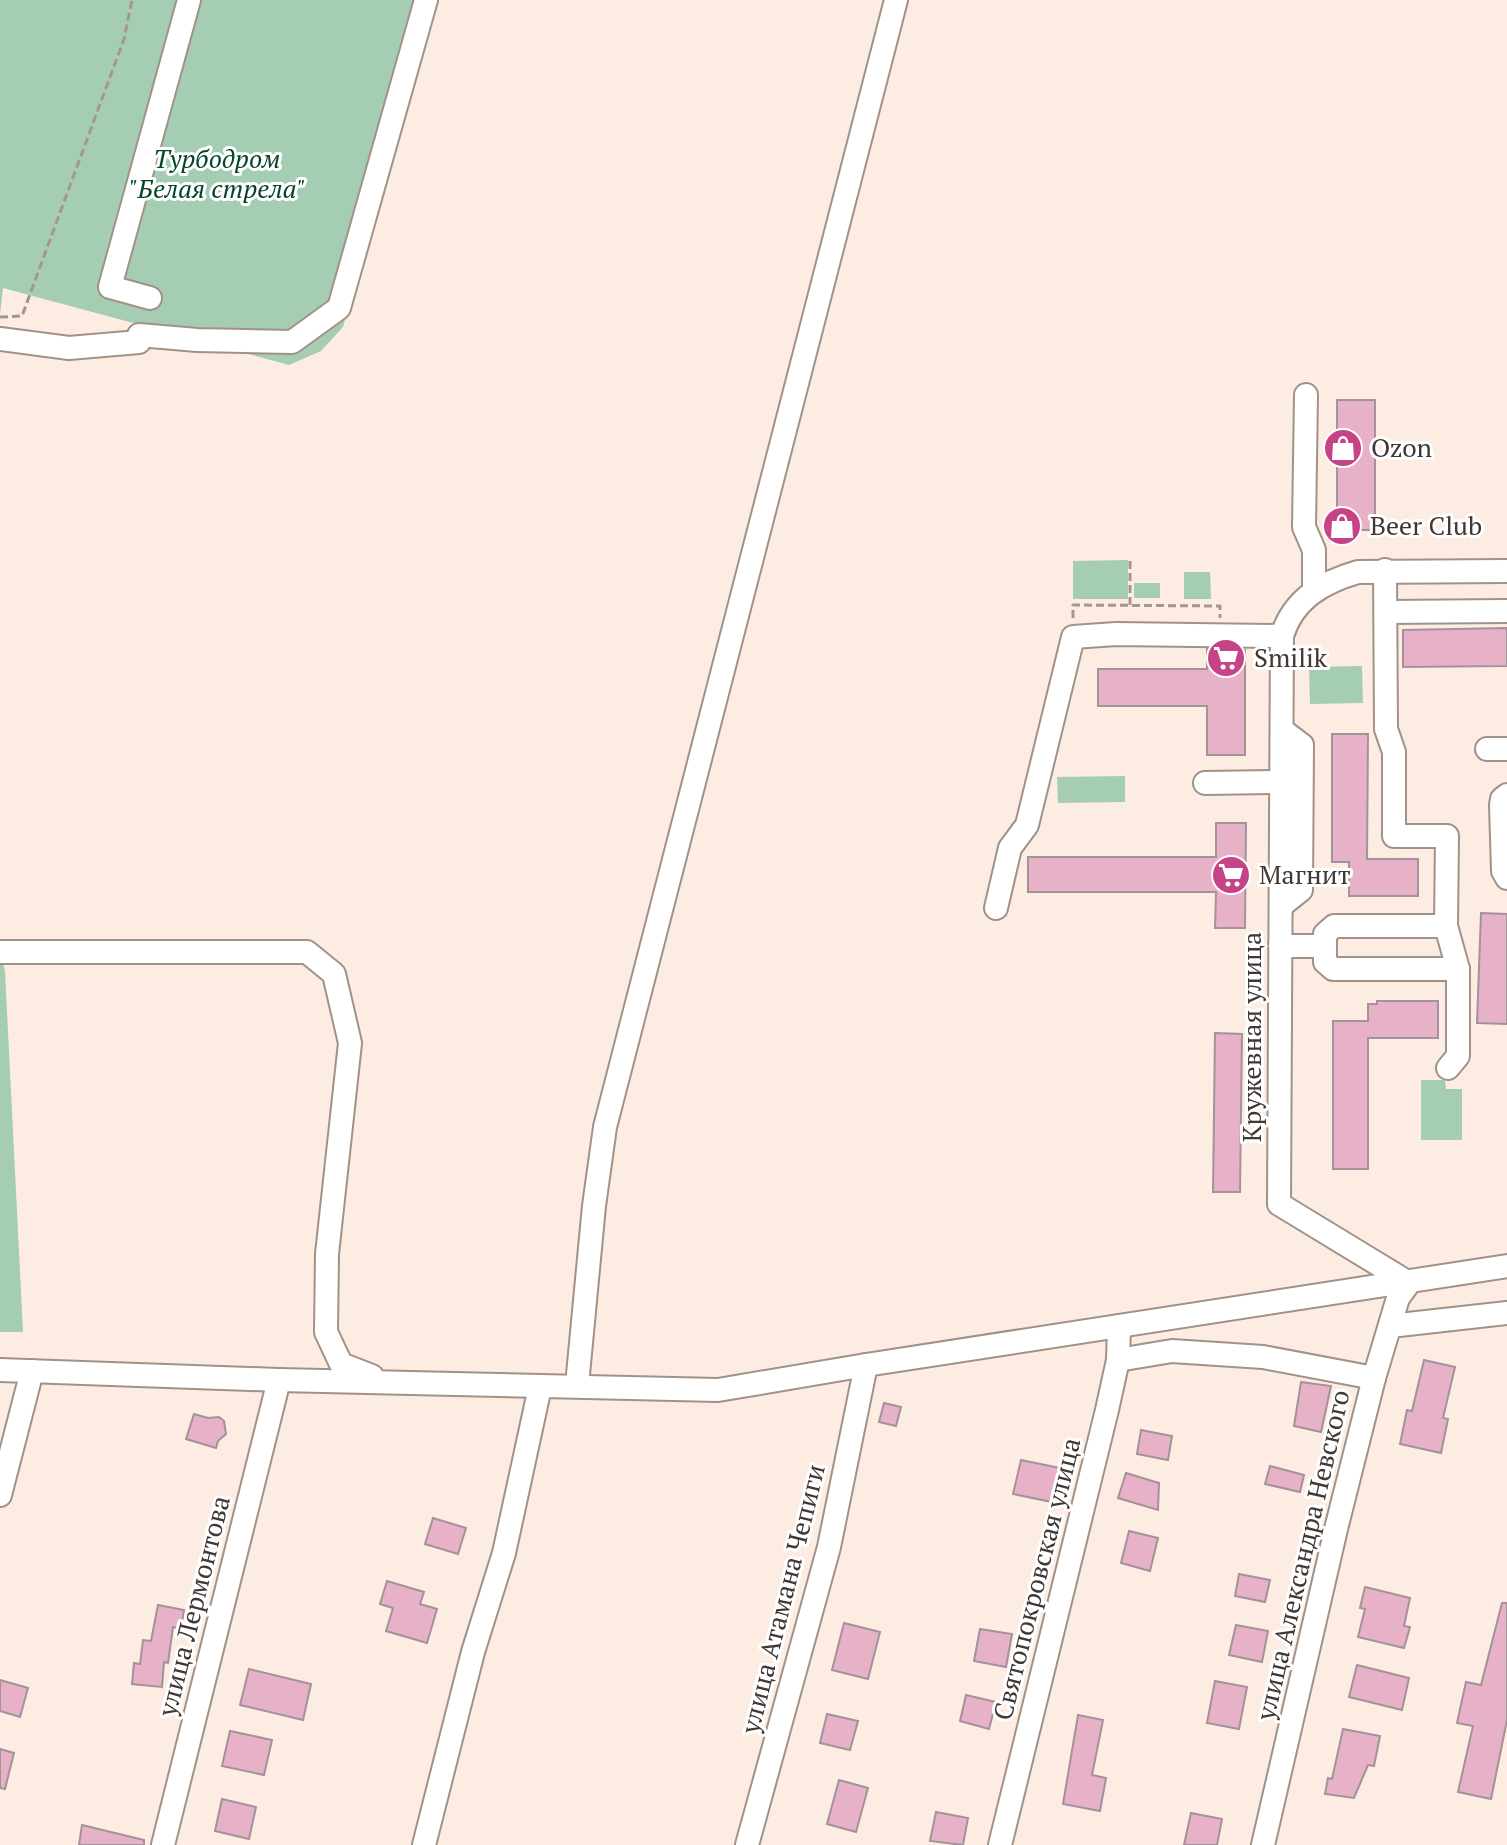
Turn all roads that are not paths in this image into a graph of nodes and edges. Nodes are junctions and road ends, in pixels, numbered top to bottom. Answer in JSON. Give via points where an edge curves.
{"nodes":[{"id":1,"x":189,"y":0,"type":"edge"},
{"id":2,"x":426,"y":0,"type":"edge"},
{"id":3,"x":896,"y":0,"type":"edge"},
{"id":4,"x":150,"y":298,"type":"dead end"},
{"id":5,"x":0,"y":339,"type":"edge"},
{"id":6,"x":1306,"y":395,"type":"dead end"},
{"id":7,"x":1385,"y":570,"type":"junction"},
{"id":8,"x":1507,"y":571,"type":"edge"},
{"id":9,"x":1314,"y":590,"type":"junction"},
{"id":10,"x":1507,"y":611,"type":"edge"},
{"id":11,"x":1386,"y":612,"type":"junction"},
{"id":12,"x":1282,"y":636,"type":"junction"},
{"id":13,"x":1282,"y":730,"type":"junction"},
{"id":14,"x":1281,"y":782,"type":"junction"},
{"id":15,"x":1205,"y":783,"type":"dead end"},
{"id":16,"x":1507,"y":795,"type":"edge"},
{"id":17,"x":1507,"y":878,"type":"edge"},
{"id":18,"x":1281,"y":906,"type":"junction"},
{"id":19,"x":996,"y":908,"type":"dead end"},
{"id":20,"x":1446,"y":926,"type":"junction"},
{"id":21,"x":1280,"y":946,"type":"junction"},
{"id":22,"x":1325,"y":946,"type":"junction"},
{"id":23,"x":0,"y":952,"type":"edge"},
{"id":24,"x":1458,"y":969,"type":"junction"},
{"id":25,"x":1448,"y":1068,"type":"dead end"},
{"id":26,"x":1507,"y":1266,"type":"edge"},
{"id":27,"x":1409,"y":1283,"type":"junction"},
{"id":28,"x":1507,"y":1313,"type":"edge"},
{"id":29,"x":1119,"y":1326,"type":"junction"},
{"id":30,"x":1390,"y":1326,"type":"junction"},
{"id":31,"x":1118,"y":1360,"type":"junction"},
{"id":32,"x":866,"y":1365,"type":"junction"},
{"id":33,"x":0,"y":1370,"type":"edge"},
{"id":34,"x":32,"y":1371,"type":"junction"},
{"id":35,"x":1374,"y":1378,"type":"junction"},
{"id":36,"x":279,"y":1380,"type":"junction"},
{"id":37,"x":385,"y":1381,"type":"junction"},
{"id":38,"x":577,"y":1385,"type":"junction"},
{"id":39,"x":540,"y":1387,"type":"junction"},
{"id":40,"x":0,"y":1495,"type":"edge"},
{"id":41,"x":163,"y":1845,"type":"edge"},
{"id":42,"x":424,"y":1845,"type":"edge"},
{"id":43,"x":747,"y":1845,"type":"edge"},
{"id":44,"x":1000,"y":1845,"type":"edge"},
{"id":45,"x":1263,"y":1845,"type":"edge"}],
"edges":[{"from":1,"to":4,"type":"street","via":[[110,287]]},
{"from":2,"to":5,"type":"street","via":[[339,308],[292,342],[139,335],[139,342],[69,348]]},
{"from":3,"to":38,"type":"street","via":[[605,1127]]},
{"from":6,"to":9,"type":"street","via":[[1304,527],[1314,550]]},
{"from":7,"to":8,"type":"street"},
{"from":7,"to":9,"type":"street","via":[[1336,578]]},
{"from":7,"to":11,"type":"street"},
{"from":9,"to":12,"type":"street","via":[[1287,620]]},
{"from":10,"to":11,"type":"street"},
{"from":11,"to":20,"type":"street","via":[[1386,729],[1394,752],[1394,836],[1447,836]]},
{"from":12,"to":13,"type":"street","name":"Кружевная улица"},
{"from":12,"to":19,"type":"street","via":[[1073,637],[1027,825],[1010,848]]},
{"from":13,"to":14,"type":"street","name":"Кружевная улица"},
{"from":13,"to":18,"type":"street","via":[[1302,745],[1302,759],[1301,890]]},
{"from":14,"to":15,"type":"street"},
{"from":14,"to":18,"type":"street","name":"Кружевная улица"},
{"from":16,"to":17,"type":"street","via":[[1501,805]]},
{"from":18,"to":21,"type":"street","name":"Кружевная улица"},
{"from":20,"to":22,"type":"street","via":[[1334,926],[1325,934]]},
{"from":20,"to":24,"type":"street"},
{"from":21,"to":22,"type":"street"},
{"from":21,"to":27,"type":"street","name":"Кружевная улица","via":[[1279,1204]]},
{"from":22,"to":24,"type":"street","via":[[1325,962],[1333,969]]},
{"from":23,"to":37,"type":"street","via":[[307,952],[334,974],[350,1043],[327,1254],[326,1332],[341,1364]]},
{"from":24,"to":25,"type":"street","via":[[1458,1056]]},
{"from":26,"to":27,"type":"street"},
{"from":27,"to":29,"type":"street"},
{"from":27,"to":30,"type":"street","name":"улица Александра Невского"},
{"from":28,"to":30,"type":"street"},
{"from":29,"to":31,"type":"street","name":"Святопокровская улица"},
{"from":29,"to":32,"type":"street"},
{"from":30,"to":35,"type":"street","name":"улица Александра Невского"},
{"from":31,"to":35,"type":"street","via":[[1172,1351],[1263,1357]]},
{"from":31,"to":44,"type":"street","name":"Святопокровская улица"},
{"from":32,"to":38,"type":"street","via":[[718,1390]]},
{"from":32,"to":43,"type":"street","name":"улица Атамана Чепиги","via":[[829,1547]]},
{"from":33,"to":34,"type":"street"},
{"from":34,"to":36,"type":"street"},
{"from":34,"to":40,"type":"street"},
{"from":35,"to":45,"type":"street","name":"улица Александра Невского"},
{"from":36,"to":37,"type":"street"},
{"from":36,"to":41,"type":"street","name":"улица Лермонтова"},
{"from":37,"to":39,"type":"street"},
{"from":38,"to":39,"type":"street"},
{"from":39,"to":42,"type":"street","via":[[504,1553]]}]}
